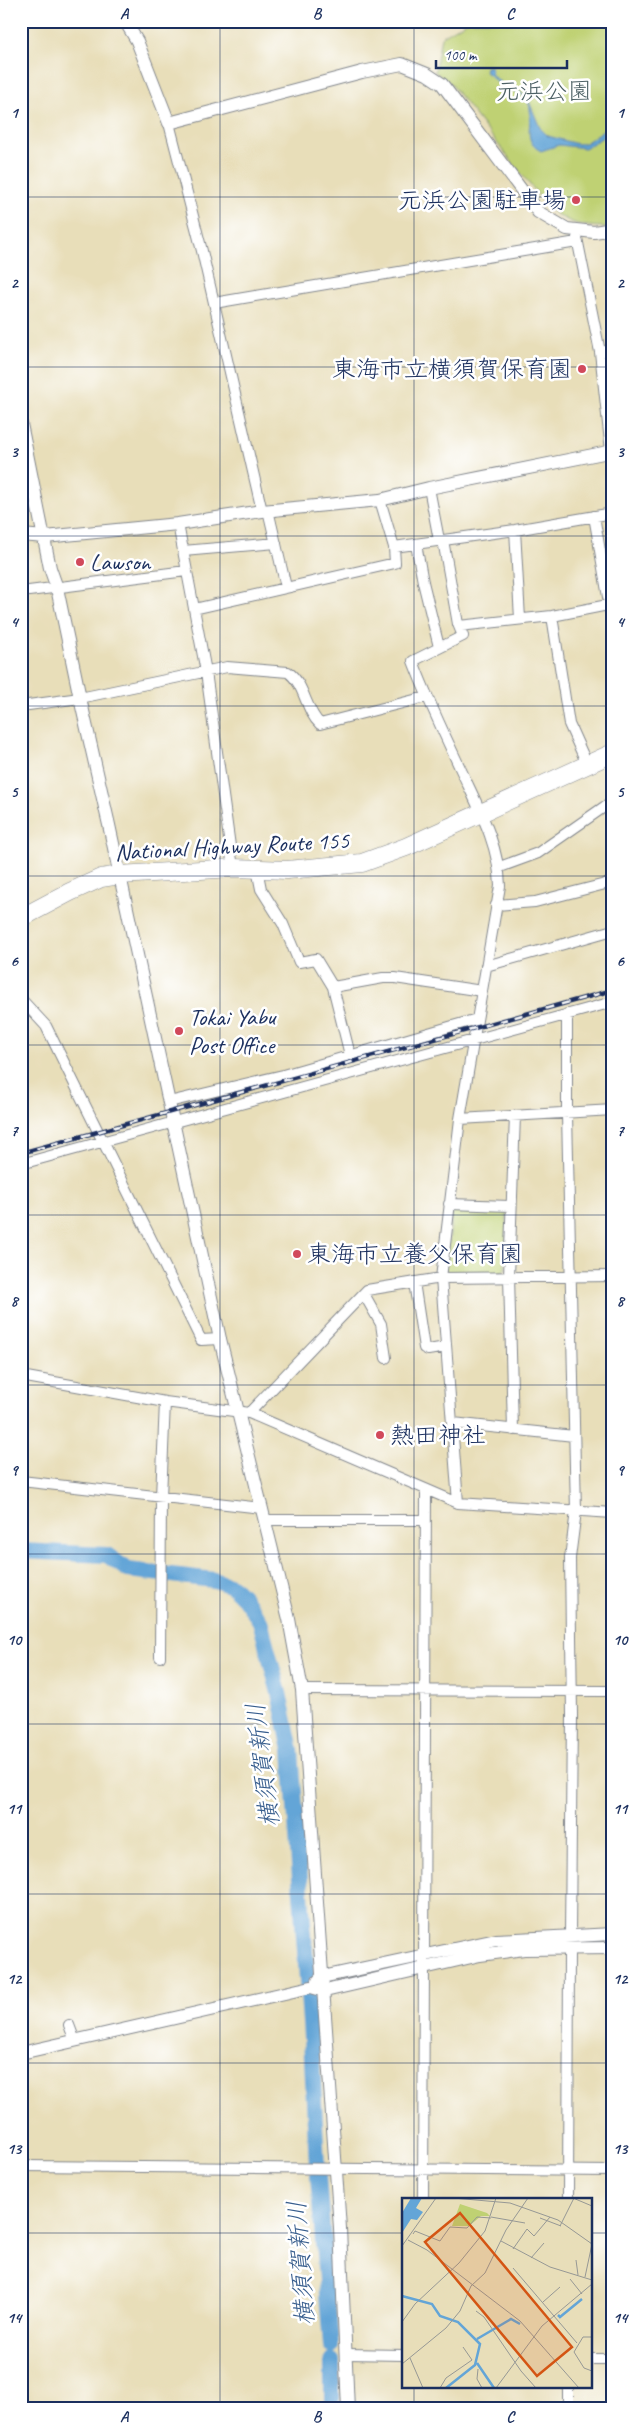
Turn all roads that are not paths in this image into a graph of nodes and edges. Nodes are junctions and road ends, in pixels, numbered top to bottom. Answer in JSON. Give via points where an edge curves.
{"nodes":[{"id":1,"x":125,"y":21,"type":"edge"},
{"id":2,"x":169,"y":123,"type":"junction"},
{"id":3,"x":613,"y":228,"type":"edge"},
{"id":4,"x":576,"y":236,"type":"junction"},
{"id":5,"x":214,"y":303,"type":"junction"},
{"id":6,"x":613,"y":350,"type":"edge"},
{"id":7,"x":600,"y":352,"type":"junction"},
{"id":8,"x":21,"y":424,"type":"edge"},
{"id":9,"x":612,"y":451,"type":"edge"},
{"id":10,"x":429,"y":488,"type":"junction"},
{"id":11,"x":380,"y":500,"type":"junction"},
{"id":12,"x":265,"y":510,"type":"junction"},
{"id":13,"x":613,"y":513,"type":"edge"},
{"id":14,"x":594,"y":516,"type":"junction"},
{"id":15,"x":178,"y":524,"type":"junction"},
{"id":16,"x":515,"y":530,"type":"junction"},
{"id":17,"x":21,"y":535,"type":"edge"},
{"id":18,"x":45,"y":537,"type":"junction"},
{"id":19,"x":441,"y":540,"type":"junction"},
{"id":20,"x":276,"y":543,"type":"junction"},
{"id":21,"x":416,"y":544,"type":"junction"},
{"id":22,"x":394,"y":547,"type":"junction"},
{"id":23,"x":183,"y":551,"type":"junction"},
{"id":24,"x":186,"y":571,"type":"junction"},
{"id":25,"x":57,"y":588,"type":"junction"},
{"id":26,"x":286,"y":588,"type":"junction"},
{"id":27,"x":21,"y":592,"type":"edge"},
{"id":28,"x":611,"y":604,"type":"edge"},
{"id":29,"x":194,"y":609,"type":"junction"},
{"id":30,"x":552,"y":616,"type":"junction"},
{"id":31,"x":520,"y":619,"type":"junction"},
{"id":32,"x":460,"y":626,"type":"junction"},
{"id":33,"x":613,"y":626,"type":"edge"},
{"id":34,"x":439,"y":647,"type":"junction"},
{"id":35,"x":206,"y":672,"type":"junction"},
{"id":36,"x":426,"y":697,"type":"junction"},
{"id":37,"x":80,"y":698,"type":"junction"},
{"id":38,"x":21,"y":706,"type":"edge"},
{"id":39,"x":613,"y":753,"type":"edge"},
{"id":40,"x":587,"y":764,"type":"junction"},
{"id":41,"x":613,"y":804,"type":"edge"},
{"id":42,"x":482,"y":812,"type":"junction"},
{"id":43,"x":233,"y":868,"type":"junction"},
{"id":44,"x":500,"y":868,"type":"junction"},
{"id":45,"x":257,"y":869,"type":"junction"},
{"id":46,"x":120,"y":875,"type":"junction"},
{"id":47,"x":613,"y":882,"type":"edge"},
{"id":48,"x":496,"y":905,"type":"junction"},
{"id":49,"x":21,"y":918,"type":"edge"},
{"id":50,"x":613,"y":930,"type":"edge"},
{"id":51,"x":486,"y":966,"type":"junction"},
{"id":52,"x":333,"y":987,"type":"junction"},
{"id":53,"x":482,"y":991,"type":"junction"},
{"id":54,"x":21,"y":999,"type":"edge"},
{"id":55,"x":613,"y":1002,"type":"edge"},
{"id":56,"x":568,"y":1014,"type":"junction"},
{"id":57,"x":477,"y":1019,"type":"junction"},
{"id":58,"x":473,"y":1040,"type":"junction"},
{"id":59,"x":350,"y":1055,"type":"junction"},
{"id":60,"x":169,"y":1102,"type":"junction"},
{"id":61,"x":613,"y":1110,"type":"edge"},
{"id":62,"x":567,"y":1114,"type":"junction"},
{"id":63,"x":515,"y":1116,"type":"junction"},
{"id":64,"x":460,"y":1119,"type":"junction"},
{"id":65,"x":174,"y":1122,"type":"junction"},
{"id":66,"x":104,"y":1143,"type":"junction"},
{"id":67,"x":21,"y":1164,"type":"edge"},
{"id":68,"x":449,"y":1204,"type":"junction"},
{"id":69,"x":510,"y":1206,"type":"junction"},
{"id":70,"x":509,"y":1276,"type":"junction"},
{"id":71,"x":571,"y":1276,"type":"junction"},
{"id":72,"x":613,"y":1276,"type":"edge"},
{"id":73,"x":441,"y":1278,"type":"junction"},
{"id":74,"x":414,"y":1282,"type":"junction"},
{"id":75,"x":364,"y":1294,"type":"junction"},
{"id":76,"x":220,"y":1339,"type":"junction"},
{"id":77,"x":446,"y":1347,"type":"junction"},
{"id":78,"x":386,"y":1358,"type":"dead end"},
{"id":79,"x":21,"y":1376,"type":"edge"},
{"id":80,"x":165,"y":1402,"type":"junction"},
{"id":81,"x":243,"y":1412,"type":"junction"},
{"id":82,"x":453,"y":1424,"type":"junction"},
{"id":83,"x":513,"y":1430,"type":"junction"},
{"id":84,"x":574,"y":1436,"type":"junction"},
{"id":85,"x":21,"y":1481,"type":"edge"},
{"id":86,"x":426,"y":1490,"type":"junction"},
{"id":87,"x":161,"y":1497,"type":"junction"},
{"id":88,"x":458,"y":1503,"type":"junction"},
{"id":89,"x":576,"y":1511,"type":"junction"},
{"id":90,"x":263,"y":1514,"type":"junction"},
{"id":91,"x":613,"y":1514,"type":"edge"},
{"id":92,"x":425,"y":1520,"type":"junction"},
{"id":93,"x":160,"y":1657,"type":"dead end"},
{"id":94,"x":302,"y":1690,"type":"junction"},
{"id":95,"x":424,"y":1690,"type":"junction"},
{"id":96,"x":613,"y":1691,"type":"edge"},
{"id":97,"x":571,"y":1692,"type":"junction"},
{"id":98,"x":613,"y":1934,"type":"edge"},
{"id":99,"x":569,"y":1942,"type":"junction"},
{"id":100,"x":613,"y":1948,"type":"edge"},
{"id":101,"x":424,"y":1955,"type":"junction"},
{"id":102,"x":424,"y":1969,"type":"junction"},
{"id":103,"x":324,"y":1977,"type":"junction"},
{"id":104,"x":305,"y":1989,"type":"junction"},
{"id":105,"x":325,"y":1991,"type":"junction"},
{"id":106,"x":69,"y":2025,"type":"dead end"},
{"id":107,"x":75,"y":2041,"type":"junction"},
{"id":108,"x":21,"y":2053,"type":"edge"},
{"id":109,"x":21,"y":2166,"type":"edge"},
{"id":110,"x":335,"y":2168,"type":"junction"},
{"id":111,"x":423,"y":2169,"type":"junction"},
{"id":112,"x":613,"y":2171,"type":"edge"},
{"id":113,"x":568,"y":2172,"type":"junction"},
{"id":114,"x":423,"y":2198,"type":"edge"},
{"id":115,"x":568,"y":2198,"type":"edge"},
{"id":116,"x":347,"y":2354,"type":"junction"},
{"id":117,"x":402,"y":2355,"type":"edge"},
{"id":118,"x":592,"y":2359,"type":"edge"},
{"id":119,"x":613,"y":2359,"type":"edge"},
{"id":120,"x":568,"y":2388,"type":"edge"},
{"id":121,"x":348,"y":2409,"type":"edge"},
{"id":122,"x":568,"y":2409,"type":"edge"}],
"edges":[{"from":1,"to":2,"type":"street","via":[[137,41]]},
{"from":2,"to":4,"type":"street","via":[[402,64],[442,84],[538,212]]},
{"from":2,"to":5,"type":"street"},
{"from":3,"to":4,"type":"street"},
{"from":4,"to":5,"type":"street"},
{"from":4,"to":7,"type":"street"},
{"from":5,"to":12,"type":"street"},
{"from":6,"to":7,"type":"street"},
{"from":7,"to":9,"type":"street"},
{"from":8,"to":18,"type":"street"},
{"from":9,"to":10,"type":"street"},
{"from":10,"to":11,"type":"street"},
{"from":10,"to":19,"type":"street"},
{"from":11,"to":12,"type":"street"},
{"from":11,"to":22,"type":"street"},
{"from":12,"to":15,"type":"street"},
{"from":12,"to":20,"type":"street"},
{"from":13,"to":14,"type":"street"},
{"from":14,"to":16,"type":"street"},
{"from":14,"to":28,"type":"street"},
{"from":15,"to":18,"type":"street"},
{"from":15,"to":23,"type":"street"},
{"from":16,"to":19,"type":"street"},
{"from":16,"to":31,"type":"street"},
{"from":17,"to":18,"type":"street"},
{"from":18,"to":25,"type":"street"},
{"from":19,"to":21,"type":"street"},
{"from":19,"to":32,"type":"street"},
{"from":20,"to":23,"type":"street"},
{"from":20,"to":26,"type":"street"},
{"from":21,"to":22,"type":"street"},
{"from":21,"to":34,"type":"street"},
{"from":22,"to":26,"type":"street","via":[[395,563]]},
{"from":23,"to":24,"type":"street"},
{"from":24,"to":25,"type":"street"},
{"from":24,"to":29,"type":"street"},
{"from":25,"to":27,"type":"street"},
{"from":25,"to":37,"type":"street"},
{"from":26,"to":29,"type":"street"},
{"from":28,"to":30,"type":"street"},
{"from":28,"to":33,"type":"street"},
{"from":29,"to":35,"type":"street"},
{"from":30,"to":31,"type":"street"},
{"from":30,"to":40,"type":"street","via":[[569,724]]},
{"from":31,"to":32,"type":"street"},
{"from":32,"to":34,"type":"street","via":[[463,636]]},
{"from":34,"to":36,"type":"street","via":[[413,661]]},
{"from":35,"to":36,"type":"street","via":[[227,667],[288,672],[300,687],[312,717],[320,724]]},
{"from":35,"to":37,"type":"street"},
{"from":35,"to":43,"type":"street"},
{"from":36,"to":42,"type":"street"},
{"from":37,"to":38,"type":"street"},
{"from":37,"to":46,"type":"street"},
{"from":39,"to":40,"type":"highway","name":"National Highway Route 155"},
{"from":40,"to":42,"type":"highway","name":"National Highway Route 155"},
{"from":41,"to":44,"type":"street","via":[[538,852]]},
{"from":42,"to":44,"type":"street"},
{"from":42,"to":45,"type":"highway","name":"National Highway Route 155","via":[[406,847],[362,862],[323,868]]},
{"from":43,"to":45,"type":"highway","name":"National Highway Route 155"},
{"from":43,"to":46,"type":"highway","name":"National Highway Route 155"},
{"from":44,"to":48,"type":"street"},
{"from":45,"to":52,"type":"street","via":[[261,889],[283,924],[299,962],[316,959]]},
{"from":46,"to":49,"type":"highway","name":"National Highway Route 155","via":[[101,878]]},
{"from":46,"to":60,"type":"street"},
{"from":47,"to":48,"type":"street","via":[[535,902]]},
{"from":48,"to":51,"type":"street"},
{"from":50,"to":51,"type":"street"},
{"from":51,"to":53,"type":"street"},
{"from":52,"to":53,"type":"street","via":[[395,978]]},
{"from":52,"to":59,"type":"street"},
{"from":53,"to":57,"type":"street"},
{"from":54,"to":66,"type":"street","via":[[46,1026]]},
{"from":55,"to":56,"type":"street"},
{"from":56,"to":58,"type":"street"},
{"from":56,"to":62,"type":"street"},
{"from":57,"to":58,"type":"street"},
{"from":57,"to":59,"type":"street"},
{"from":58,"to":64,"type":"street"},
{"from":58,"to":65,"type":"street"},
{"from":59,"to":60,"type":"street","via":[[283,1075]]},
{"from":60,"to":65,"type":"street"},
{"from":61,"to":62,"type":"street"},
{"from":62,"to":63,"type":"street"},
{"from":62,"to":71,"type":"street"},
{"from":63,"to":64,"type":"street"},
{"from":63,"to":69,"type":"street"},
{"from":64,"to":68,"type":"street"},
{"from":65,"to":66,"type":"street"},
{"from":65,"to":76,"type":"street"},
{"from":66,"to":67,"type":"street"},
{"from":66,"to":76,"type":"street","via":[[201,1340]]},
{"from":68,"to":69,"type":"street"},
{"from":68,"to":73,"type":"street"},
{"from":69,"to":70,"type":"street"},
{"from":70,"to":71,"type":"street"},
{"from":70,"to":73,"type":"street"},
{"from":70,"to":83,"type":"street"},
{"from":71,"to":72,"type":"street"},
{"from":71,"to":84,"type":"street"},
{"from":73,"to":74,"type":"street"},
{"from":73,"to":77,"type":"street"},
{"from":74,"to":75,"type":"street","via":[[367,1290]]},
{"from":74,"to":77,"type":"street","via":[[424,1348]]},
{"from":75,"to":78,"type":"street","via":[[381,1324]]},
{"from":75,"to":81,"type":"street"},
{"from":76,"to":81,"type":"street"},
{"from":77,"to":82,"type":"street"},
{"from":79,"to":80,"type":"street"},
{"from":80,"to":81,"type":"street"},
{"from":80,"to":87,"type":"street"},
{"from":81,"to":86,"type":"street"},
{"from":81,"to":90,"type":"street"},
{"from":82,"to":83,"type":"street"},
{"from":82,"to":88,"type":"street"},
{"from":83,"to":84,"type":"street"},
{"from":84,"to":89,"type":"street"},
{"from":85,"to":87,"type":"street"},
{"from":86,"to":88,"type":"street"},
{"from":86,"to":92,"type":"street"},
{"from":87,"to":90,"type":"street"},
{"from":87,"to":93,"type":"street"},
{"from":88,"to":89,"type":"street"},
{"from":89,"to":91,"type":"street"},
{"from":89,"to":97,"type":"street","via":[[570,1558]]},
{"from":90,"to":92,"type":"street"},
{"from":90,"to":94,"type":"street"},
{"from":92,"to":95,"type":"street"},
{"from":94,"to":95,"type":"street"},
{"from":94,"to":103,"type":"street"},
{"from":95,"to":97,"type":"street"},
{"from":95,"to":101,"type":"street"},
{"from":96,"to":97,"type":"street"},
{"from":97,"to":99,"type":"street"},
{"from":98,"to":99,"type":"street"},
{"from":99,"to":100,"type":"street"},
{"from":99,"to":101,"type":"street","via":[[496,1940]]},
{"from":99,"to":102,"type":"street","via":[[480,1955]]},
{"from":99,"to":113,"type":"street"},
{"from":101,"to":102,"type":"street"},
{"from":101,"to":103,"type":"street"},
{"from":102,"to":105,"type":"street"},
{"from":102,"to":111,"type":"street"},
{"from":103,"to":104,"type":"street"},
{"from":103,"to":105,"type":"street"},
{"from":104,"to":105,"type":"street"},
{"from":104,"to":107,"type":"street"},
{"from":105,"to":110,"type":"street"},
{"from":106,"to":107,"type":"street"},
{"from":107,"to":108,"type":"street"},
{"from":109,"to":110,"type":"street"},
{"from":110,"to":111,"type":"street"},
{"from":110,"to":116,"type":"street"},
{"from":111,"to":113,"type":"street"},
{"from":111,"to":114,"type":"street"},
{"from":112,"to":113,"type":"street"},
{"from":113,"to":115,"type":"street"},
{"from":116,"to":117,"type":"street"},
{"from":116,"to":121,"type":"street"},
{"from":118,"to":119,"type":"street"},
{"from":120,"to":122,"type":"street"}]}
